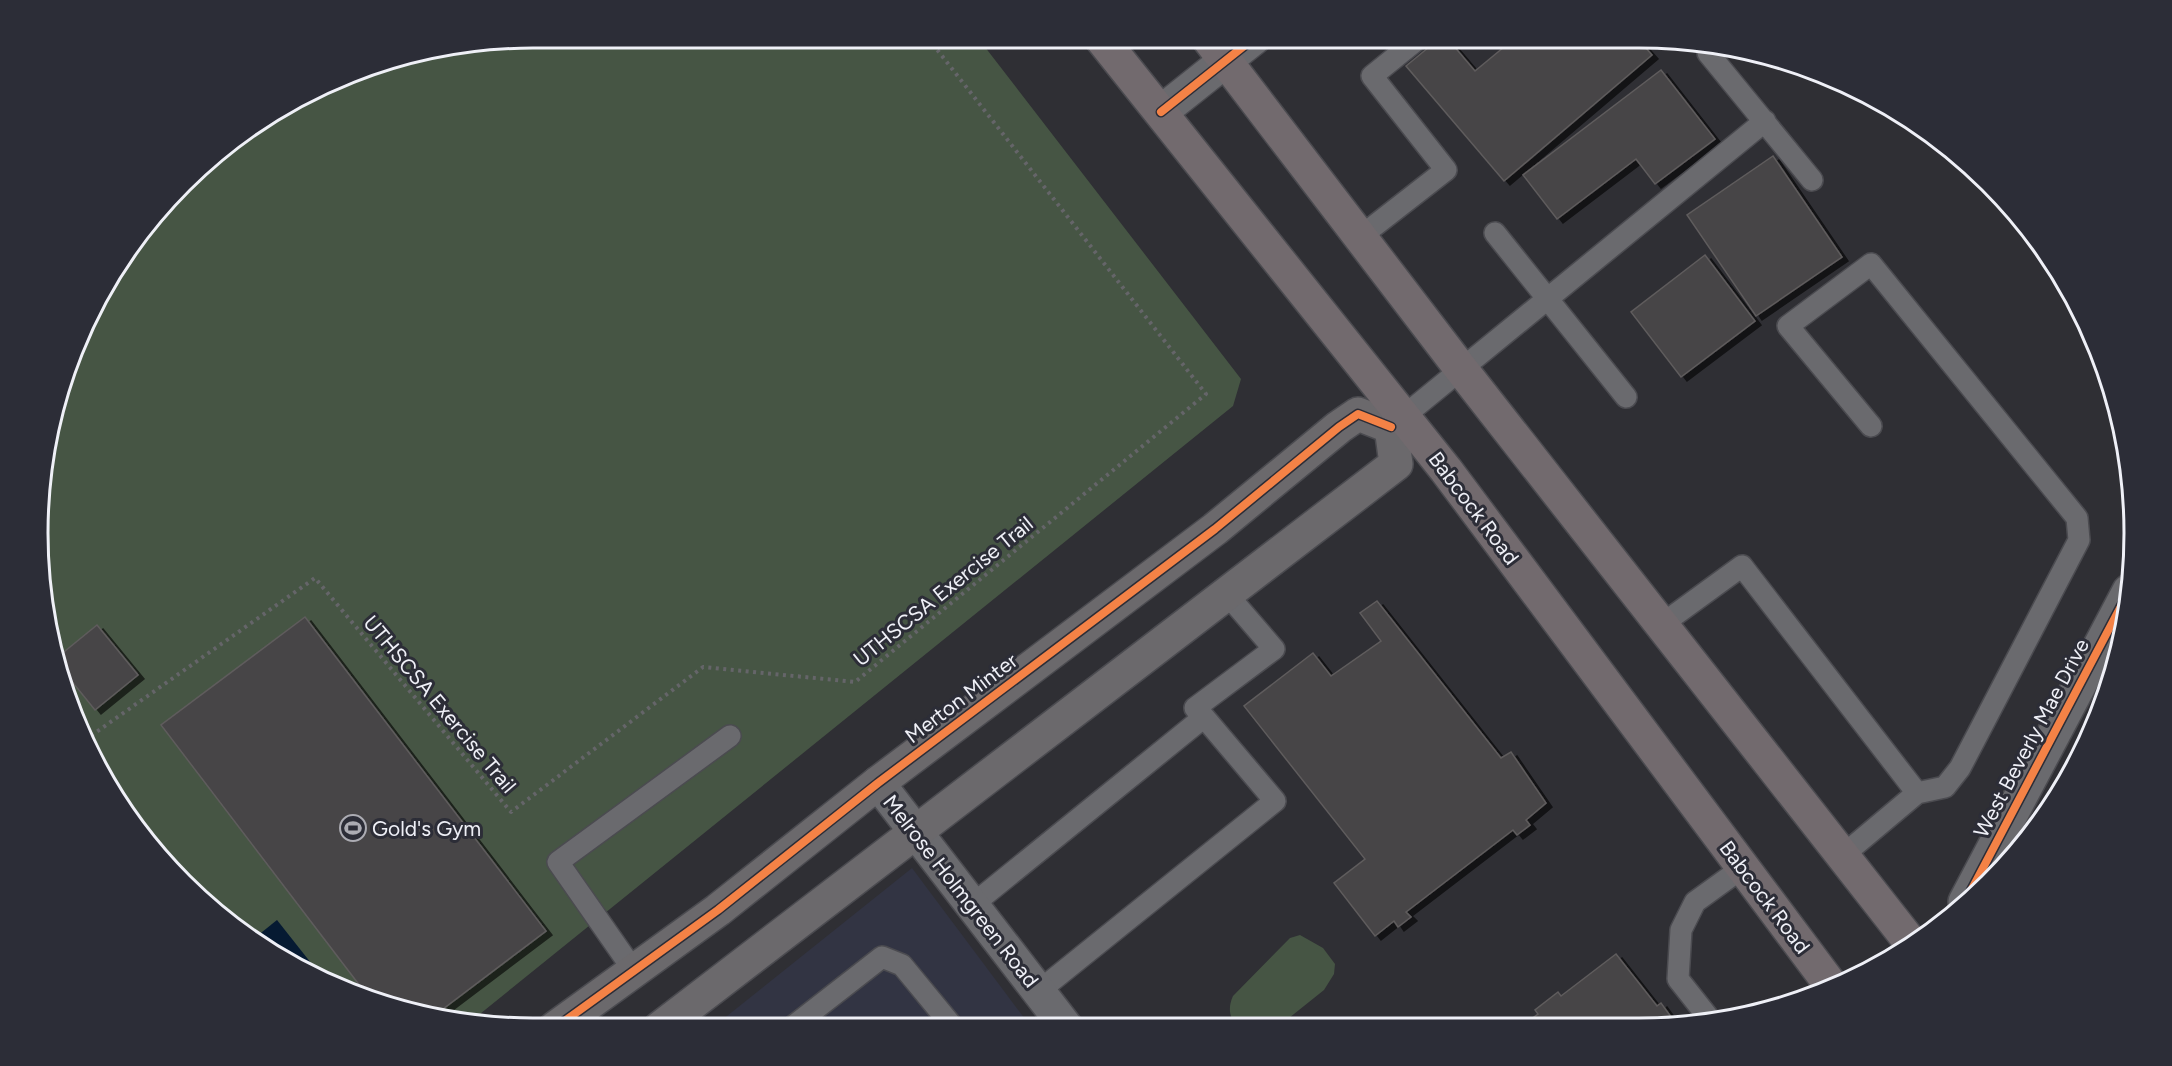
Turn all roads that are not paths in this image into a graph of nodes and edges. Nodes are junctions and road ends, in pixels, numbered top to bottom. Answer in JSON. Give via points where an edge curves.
{"nodes":[{"id":1,"x":1109,"y":48,"type":"edge"},
{"id":2,"x":1407,"y":48,"type":"edge"},
{"id":3,"x":1217,"y":49,"type":"edge"},
{"id":4,"x":1708,"y":53,"type":"dead end"},
{"id":5,"x":1161,"y":112,"type":"junction"},
{"id":6,"x":1765,"y":121,"type":"junction"},
{"id":7,"x":1812,"y":180,"type":"dead end"},
{"id":8,"x":1495,"y":233,"type":"dead end"},
{"id":9,"x":1360,"y":237,"type":"junction"},
{"id":10,"x":1549,"y":297,"type":"junction"},
{"id":11,"x":1461,"y":369,"type":"junction"},
{"id":12,"x":1626,"y":397,"type":"dead end"},
{"id":13,"x":1397,"y":422,"type":"junction"},
{"id":14,"x":1872,"y":426,"type":"dead end"},
{"id":15,"x":1226,"y":592,"type":"junction"},
{"id":16,"x":2117,"y":613,"type":"edge"},
{"id":17,"x":1661,"y":625,"type":"junction"},
{"id":18,"x":1204,"y":717,"type":"junction"},
{"id":19,"x":730,"y":736,"type":"dead end"},
{"id":20,"x":878,"y":783,"type":"junction"},
{"id":21,"x":1917,"y":793,"type":"junction"},
{"id":22,"x":914,"y":832,"type":"junction"},
{"id":23,"x":1842,"y":856,"type":"junction"},
{"id":24,"x":1742,"y":868,"type":"junction"},
{"id":25,"x":1975,"y":882,"type":"edge"},
{"id":26,"x":971,"y":906,"type":"junction"},
{"id":27,"x":1906,"y":937,"type":"edge"},
{"id":28,"x":634,"y":971,"type":"junction"},
{"id":29,"x":1827,"y":980,"type":"edge"},
{"id":30,"x":1039,"y":991,"type":"junction"},
{"id":31,"x":1705,"y":1013,"type":"edge"},
{"id":32,"x":569,"y":1018,"type":"edge"},
{"id":33,"x":673,"y":1018,"type":"edge"},
{"id":34,"x":804,"y":1018,"type":"edge"},
{"id":35,"x":945,"y":1018,"type":"edge"},
{"id":36,"x":1059,"y":1018,"type":"edge"}],
"edges":[{"from":1,"to":5,"type":"main road","name":"Babcock Road"},
{"from":2,"to":9,"type":"lane","via":[[1372,76],[1446,170]]},
{"from":3,"to":5,"type":"street"},
{"from":3,"to":9,"type":"main road"},
{"from":4,"to":6,"type":"lane"},
{"from":5,"to":13,"type":"main road","name":"Babcock Road"},
{"from":6,"to":7,"type":"lane"},
{"from":6,"to":10,"type":"lane"},
{"from":8,"to":10,"type":"lane"},
{"from":9,"to":11,"type":"main road"},
{"from":10,"to":11,"type":"lane"},
{"from":10,"to":12,"type":"lane"},
{"from":11,"to":13,"type":"lane"},
{"from":11,"to":17,"type":"main road"},
{"from":13,"to":15,"type":"street","via":[[1396,464]]},
{"from":13,"to":20,"type":"street","name":"Merton Minter","via":[[1358,414],[1339,427],[1215,529]]},
{"from":13,"to":24,"type":"main road","name":"Babcock Road"},
{"from":14,"to":21,"type":"lane","via":[[1788,326],[1871,264],[2077,518],[2079,540],[1960,768],[1945,787]]},
{"from":15,"to":18,"type":"lane","via":[[1274,649],[1195,708]]},
{"from":15,"to":22,"type":"street"},
{"from":16,"to":25,"type":"street","name":"West Beverly Mae Drive"},
{"from":17,"to":21,"type":"lane","via":[[1743,566]]},
{"from":17,"to":23,"type":"main road"},
{"from":18,"to":26,"type":"lane"},
{"from":18,"to":30,"type":"lane","via":[[1275,801]]},
{"from":19,"to":28,"type":"lane","via":[[558,862]]},
{"from":20,"to":22,"type":"street","name":"Melrose Holmgreen Road"},
{"from":20,"to":28,"type":"street","name":"Merton Minter"},
{"from":21,"to":23,"type":"lane"},
{"from":22,"to":26,"type":"street","name":"Melrose Holmgreen Road"},
{"from":22,"to":33,"type":"street"},
{"from":23,"to":27,"type":"main road"},
{"from":24,"to":29,"type":"main road","name":"Babcock Road"},
{"from":24,"to":31,"type":"lane","via":[[1695,902],[1681,930],[1678,979]]},
{"from":26,"to":30,"type":"street","name":"Melrose Holmgreen Road"},
{"from":28,"to":32,"type":"street","name":"Merton Minter"},
{"from":30,"to":36,"type":"street","name":"Melrose Holmgreen Road"},
{"from":34,"to":35,"type":"lane","via":[[882,957],[902,966]]}]}
